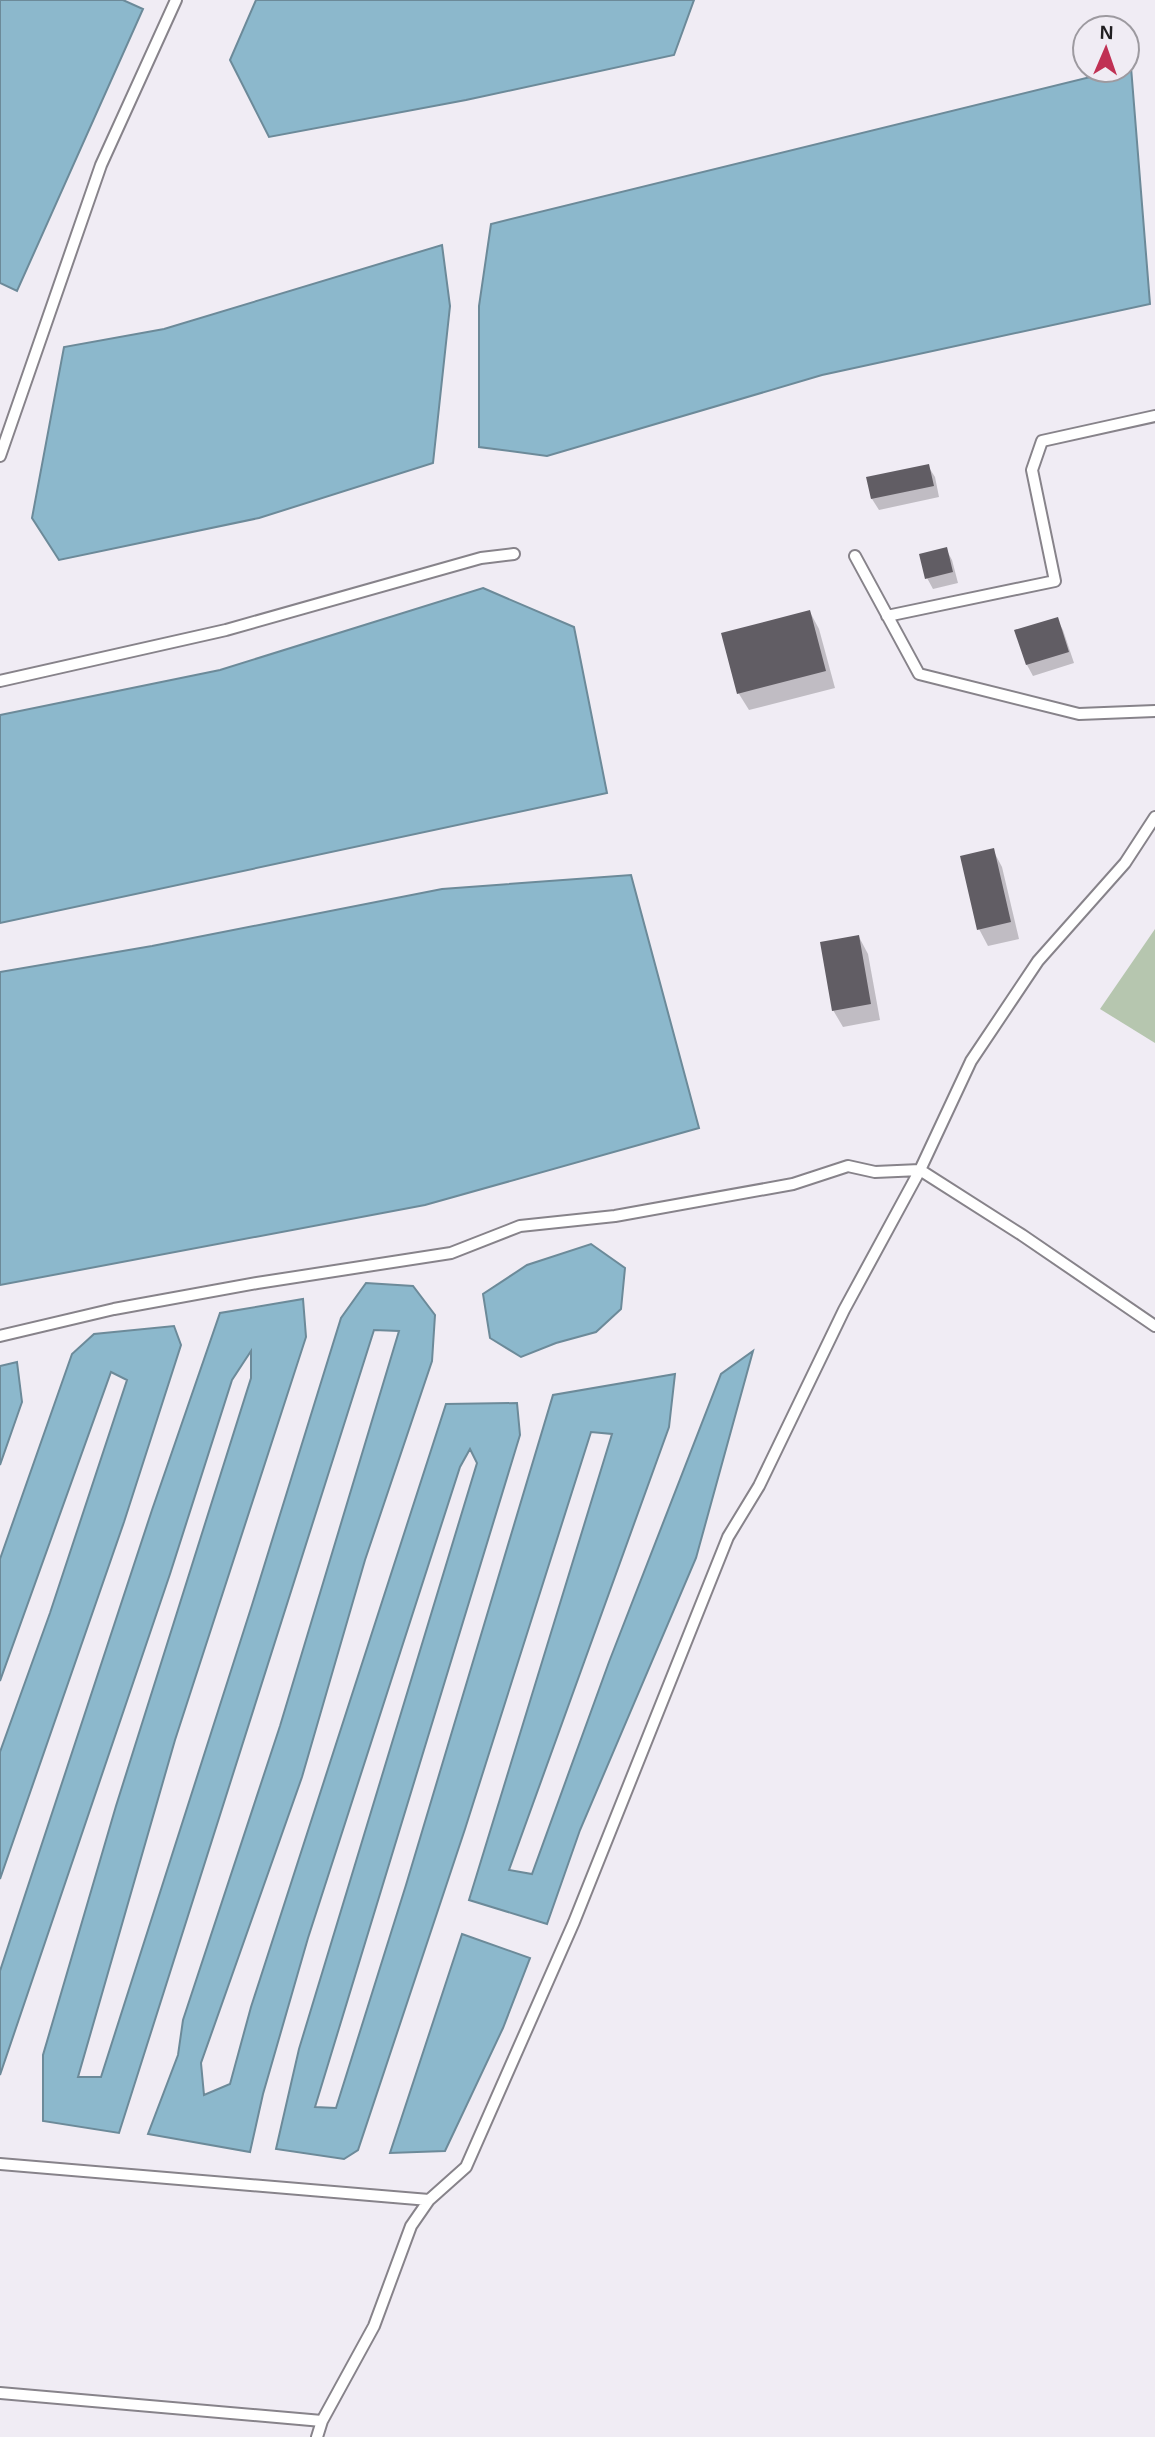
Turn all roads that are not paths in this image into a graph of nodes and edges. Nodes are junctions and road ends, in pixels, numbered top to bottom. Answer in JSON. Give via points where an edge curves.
{"nodes":[{"id":1,"x":176,"y":0,"type":"edge"},
{"id":2,"x":1155,"y":416,"type":"edge"},
{"id":3,"x":0,"y":456,"type":"edge"},
{"id":4,"x":514,"y":554,"type":"dead end"},
{"id":5,"x":855,"y":556,"type":"dead end"},
{"id":6,"x":887,"y":615,"type":"junction"},
{"id":7,"x":0,"y":681,"type":"edge"},
{"id":8,"x":1155,"y":711,"type":"edge"},
{"id":9,"x":1155,"y":817,"type":"edge"},
{"id":10,"x":920,"y":1170,"type":"junction"},
{"id":11,"x":1155,"y":1326,"type":"edge"},
{"id":12,"x":0,"y":1336,"type":"edge"},
{"id":13,"x":0,"y":2164,"type":"edge"},
{"id":14,"x":429,"y":2200,"type":"junction"},
{"id":15,"x":0,"y":2393,"type":"edge"},
{"id":16,"x":323,"y":2421,"type":"junction"},
{"id":17,"x":317,"y":2437,"type":"edge"}],
"edges":[{"from":1,"to":3,"type":"lane","via":[[101,165]]},
{"from":2,"to":6,"type":"lane","via":[[1042,441],[1032,470],[1055,581]]},
{"from":4,"to":7,"type":"lane","via":[[481,558],[226,630]]},
{"from":5,"to":6,"type":"lane"},
{"from":6,"to":8,"type":"lane","via":[[919,674],[1079,715]]},
{"from":9,"to":10,"type":"lane","via":[[1125,863],[1038,961],[971,1061]]},
{"from":10,"to":11,"type":"lane"},
{"from":10,"to":12,"type":"lane","via":[[875,1172],[848,1166],[793,1184],[615,1216],[520,1226],[451,1253],[114,1309]]},
{"from":10,"to":14,"type":"lane","via":[[844,1310],[759,1486],[728,1537],[575,1922],[466,2167]]},
{"from":13,"to":14,"type":"lane"},
{"from":14,"to":16,"type":"lane","via":[[411,2226],[374,2326]]},
{"from":15,"to":16,"type":"lane"},
{"from":16,"to":17,"type":"lane"}]}
